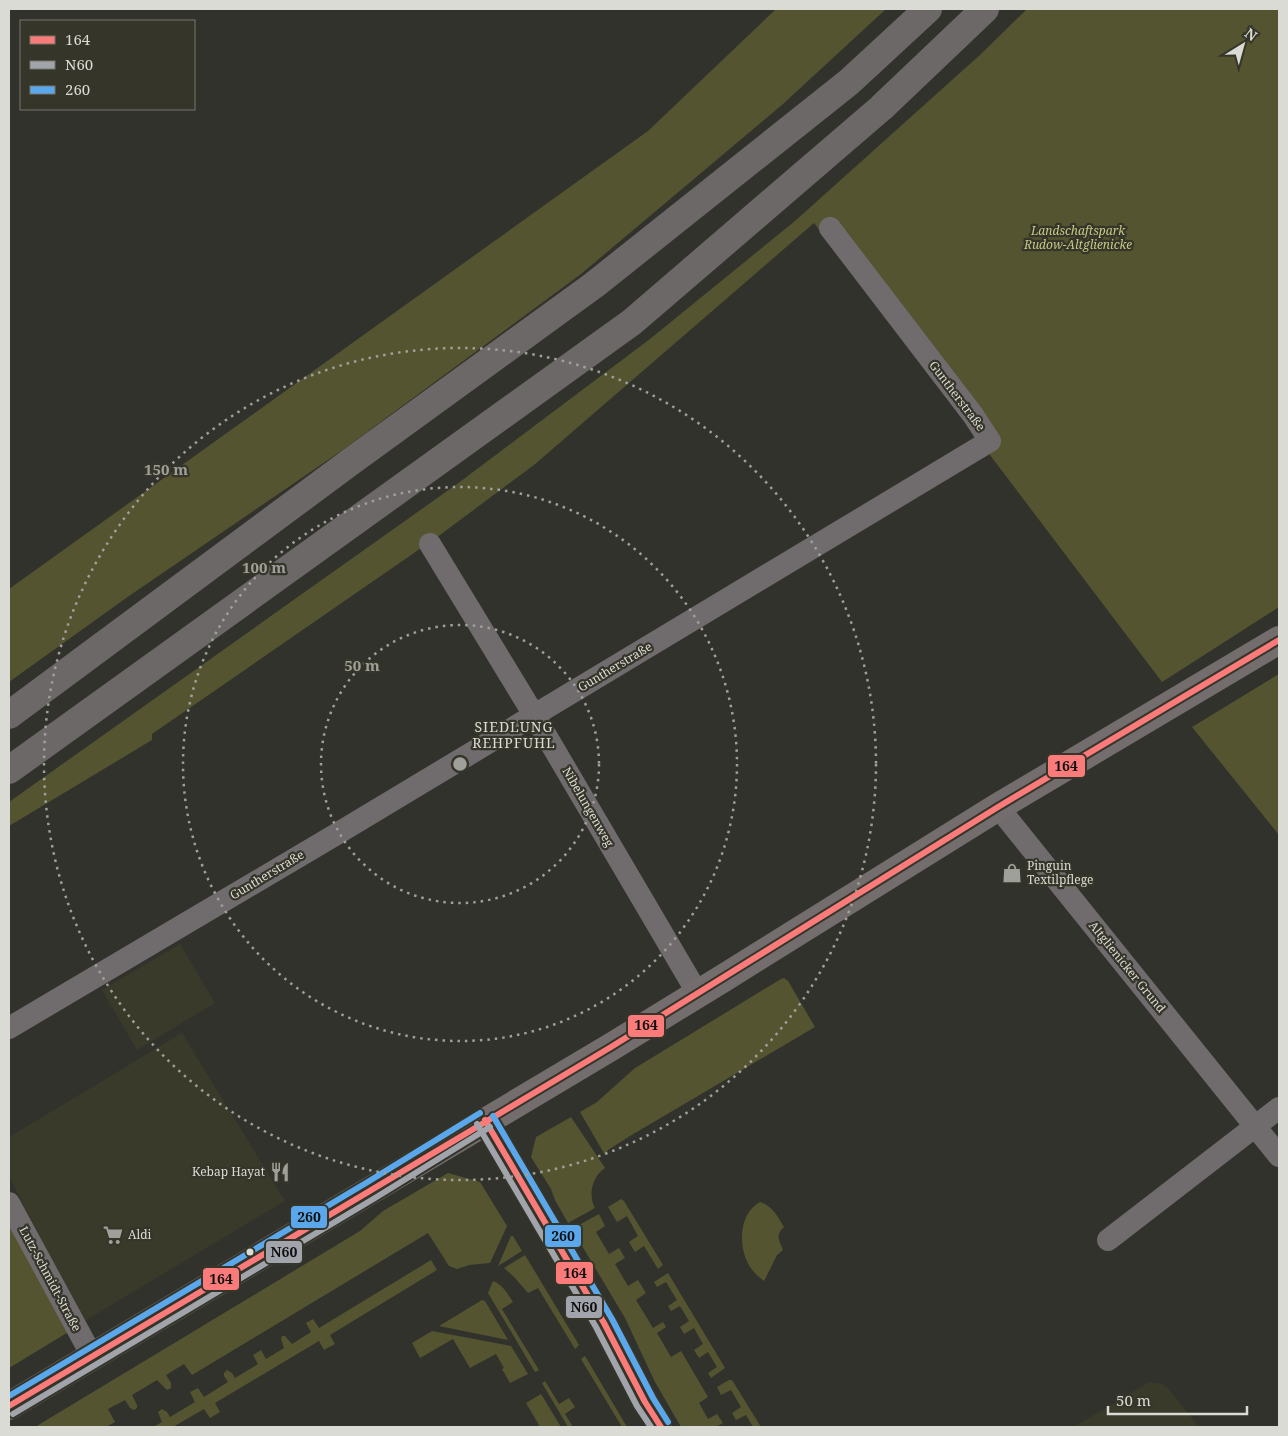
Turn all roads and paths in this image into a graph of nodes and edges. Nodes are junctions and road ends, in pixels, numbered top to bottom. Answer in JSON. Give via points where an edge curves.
{"nodes":[{"id":1,"x":928,"y":9,"type":"edge"},
{"id":2,"x":985,"y":9,"type":"edge"},
{"id":3,"x":830,"y":228,"type":"dead end"},
{"id":4,"x":430,"y":544,"type":"dead end"},
{"id":5,"x":1279,"y":640,"type":"edge"},
{"id":6,"x":9,"y":715,"type":"edge"},
{"id":7,"x":534,"y":716,"type":"junction"},
{"id":8,"x":9,"y":770,"type":"edge"},
{"id":9,"x":998,"y":808,"type":"junction"},
{"id":10,"x":698,"y":994,"type":"junction"},
{"id":11,"x":9,"y":1028,"type":"edge"},
{"id":12,"x":1279,"y":1108,"type":"edge"},
{"id":13,"x":485,"y":1120,"type":"junction"},
{"id":14,"x":1255,"y":1127,"type":"junction"},
{"id":15,"x":1279,"y":1156,"type":"edge"},
{"id":16,"x":9,"y":1203,"type":"edge"},
{"id":17,"x":1108,"y":1240,"type":"dead end"},
{"id":18,"x":92,"y":1356,"type":"junction"},
{"id":19,"x":9,"y":1406,"type":"edge"},
{"id":20,"x":661,"y":1427,"type":"edge"}],
"edges":[{"from":1,"to":6,"type":"highway","via":[[849,82],[594,285]]},
{"from":2,"to":8,"type":"highway","via":[[881,108],[632,322]]},
{"from":3,"to":7,"type":"street","name":"Guntherstraße","via":[[990,441]]},
{"from":4,"to":7,"type":"street","name":"Nibelungenweg"},
{"from":5,"to":9,"type":"main road"},
{"from":7,"to":10,"type":"street","name":"Nibelungenweg"},
{"from":7,"to":11,"type":"street","name":"Guntherstraße"},
{"from":9,"to":10,"type":"main road"},
{"from":9,"to":14,"type":"street","name":"Altglienicker Grund"},
{"from":10,"to":13,"type":"main road"},
{"from":12,"to":14,"type":"street"},
{"from":13,"to":18,"type":"main road"},
{"from":13,"to":20,"type":"street","via":[[604,1322]]},
{"from":14,"to":15,"type":"street","name":"Altglienicker Grund"},
{"from":14,"to":17,"type":"street"},
{"from":16,"to":18,"type":"street","name":"Lutz-Schmidt-Straße"},
{"from":18,"to":19,"type":"main road"}]}
